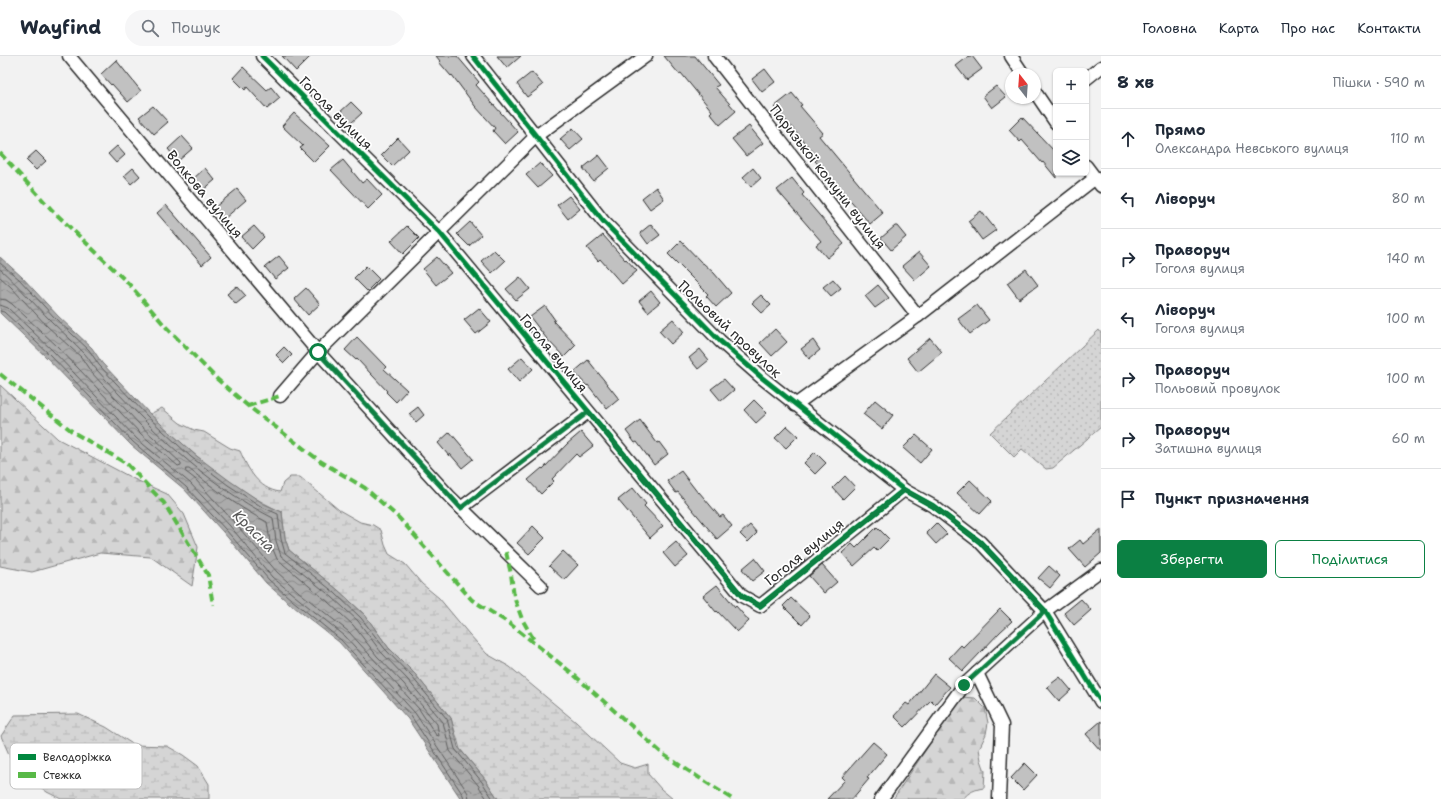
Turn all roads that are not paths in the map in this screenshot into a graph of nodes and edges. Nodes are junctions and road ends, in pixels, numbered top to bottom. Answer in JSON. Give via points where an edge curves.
{"nodes":[{"id":1,"x":69,"y":56,"type":"edge"},
{"id":2,"x":262,"y":56,"type":"edge"},
{"id":3,"x":473,"y":56,"type":"edge"},
{"id":4,"x":646,"y":56,"type":"edge"},
{"id":5,"x":714,"y":56,"type":"edge"},
{"id":6,"x":1011,"y":56,"type":"edge"},
{"id":7,"x":1101,"y":66,"type":"edge"},
{"id":8,"x":1019,"y":68,"type":"edge"},
{"id":9,"x":1089,"y":77,"type":"edge"},
{"id":10,"x":1041,"y":98,"type":"edge"},
{"id":11,"x":1052,"y":109,"type":"edge"},
{"id":12,"x":536,"y":136,"type":"junction"},
{"id":13,"x":1089,"y":170,"type":"edge"},
{"id":14,"x":1098,"y":182,"type":"edge"},
{"id":15,"x":440,"y":233,"type":"junction"},
{"id":16,"x":918,"y":316,"type":"junction"},
{"id":17,"x":318,"y":352,"type":"junction"},
{"id":18,"x":280,"y":396,"type":"dead end"},
{"id":19,"x":795,"y":405,"type":"junction"},
{"id":20,"x":588,"y":412,"type":"junction"},
{"id":21,"x":904,"y":490,"type":"junction"},
{"id":22,"x":461,"y":508,"type":"junction"},
{"id":23,"x":1101,"y":570,"type":"edge"},
{"id":24,"x":541,"y":586,"type":"dead end"},
{"id":25,"x":1045,"y":611,"type":"junction"},
{"id":26,"x":976,"y":673,"type":"junction"},
{"id":27,"x":1101,"y":702,"type":"edge"},
{"id":28,"x":881,"y":799,"type":"edge"},
{"id":29,"x":999,"y":799,"type":"edge"}],
"edges":[{"from":1,"to":17,"type":"street","name":"Волкова вулиця"},
{"from":2,"to":15,"type":"street","name":"Гоголя вулиця"},
{"from":3,"to":12,"type":"street","name":"Польовий провулок"},
{"from":4,"to":12,"type":"street"},
{"from":5,"to":16,"type":"street","name":"Паризької комуни вулиця"},
{"from":6,"to":8,"type":"street"},
{"from":7,"to":9,"type":"street"},
{"from":10,"to":11,"type":"street"},
{"from":12,"to":15,"type":"street"},
{"from":12,"to":19,"type":"street","name":"Польовий провулок","via":[[603,221],[720,341]]},
{"from":13,"to":14,"type":"street"},
{"from":14,"to":16,"type":"street"},
{"from":15,"to":17,"type":"street"},
{"from":15,"to":20,"type":"street","name":"Гоголя вулиця"},
{"from":16,"to":19,"type":"street"},
{"from":17,"to":18,"type":"street"},
{"from":17,"to":22,"type":"street","name":"Волкова вулиця"},
{"from":19,"to":21,"type":"street","name":"Польовий провулок"},
{"from":20,"to":21,"type":"street","name":"Гоголя вулиця","via":[[742,596],[760,606]]},
{"from":20,"to":22,"type":"street"},
{"from":21,"to":25,"type":"street","name":"Польовий провулок","via":[[933,506],[980,542]]},
{"from":22,"to":24,"type":"street","name":"Волкова вулиця"},
{"from":23,"to":25,"type":"street"},
{"from":25,"to":26,"type":"street"},
{"from":25,"to":27,"type":"street","name":"Польовий провулок"},
{"from":26,"to":28,"type":"street","via":[[964,685]]},
{"from":26,"to":29,"type":"street","via":[[1002,725]]}]}
